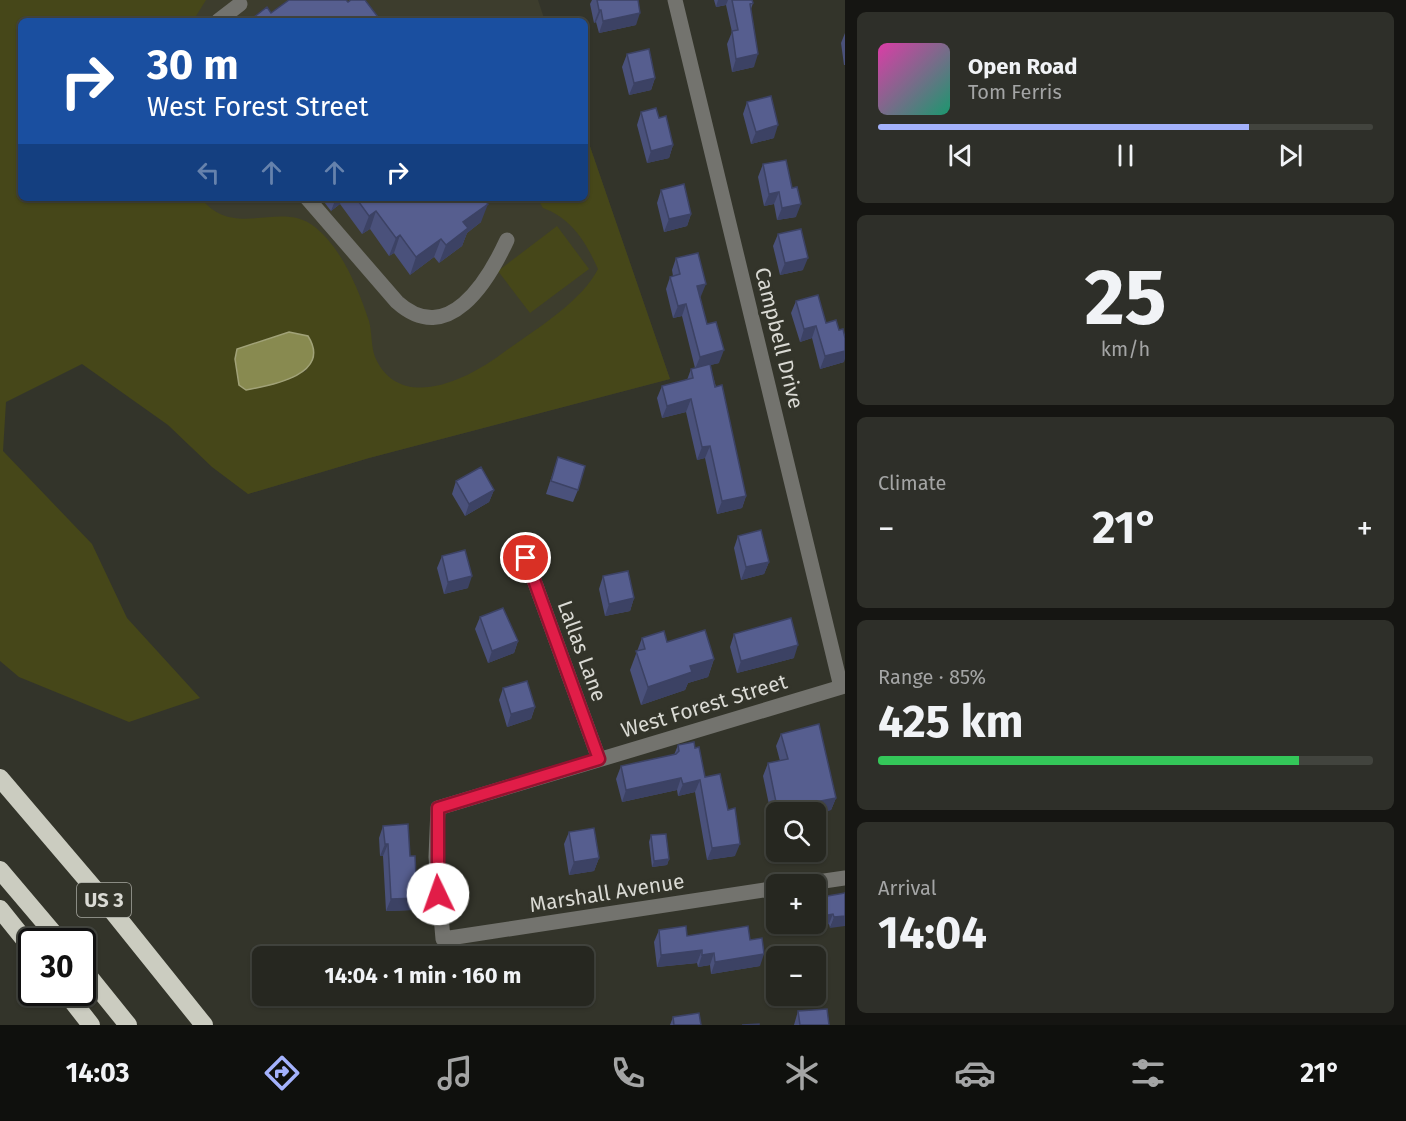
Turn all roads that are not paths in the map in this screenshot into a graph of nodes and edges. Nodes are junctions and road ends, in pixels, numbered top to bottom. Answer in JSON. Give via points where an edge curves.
{"nodes":[{"id":1,"x":675,"y":0,"type":"edge"},
{"id":2,"x":240,"y":4,"type":"dead end"},
{"id":3,"x":222,"y":18,"type":"edge"},
{"id":4,"x":310,"y":201,"type":"edge"},
{"id":5,"x":507,"y":240,"type":"dead end"},
{"id":6,"x":526,"y":558,"type":"dead end"},
{"id":7,"x":843,"y":686,"type":"edge"},
{"id":8,"x":599,"y":759,"type":"junction"},
{"id":9,"x":0,"y":778,"type":"edge"},
{"id":10,"x":0,"y":870,"type":"edge"},
{"id":11,"x":845,"y":878,"type":"edge"},
{"id":12,"x":826,"y":881,"type":"edge"},
{"id":13,"x":766,"y":890,"type":"edge"},
{"id":14,"x":0,"y":909,"type":"edge"},
{"id":15,"x":49,"y":928,"type":"edge"},
{"id":16,"x":18,"y":932,"type":"edge"},
{"id":17,"x":443,"y":939,"type":"joint"},
{"id":18,"x":96,"y":985,"type":"edge"},
{"id":19,"x":76,"y":1006,"type":"edge"},
{"id":20,"x":91,"y":1025,"type":"edge"},
{"id":21,"x":128,"y":1025,"type":"edge"},
{"id":22,"x":204,"y":1025,"type":"edge"}],
"edges":[{"from":1,"to":7,"type":"street","name":"Campbell Drive"},
{"from":2,"to":3,"type":"street"},
{"from":4,"to":5,"type":"street","via":[[397,302],[415,314],[438,316],[458,310],[493,269]]},
{"from":6,"to":8,"type":"street","name":"Lallas Lane"},
{"from":7,"to":8,"type":"street","name":"West Forest Street"},
{"from":8,"to":17,"type":"street","name":"West Forest Street","via":[[438,808],[436,857]]},
{"from":9,"to":22,"type":"highway","number":"US 3","via":[[99,893]]},
{"from":10,"to":15,"type":"highway","number":"US 3"},
{"from":11,"to":12,"type":"street"},
{"from":13,"to":17,"type":"street","name":"Marshall Avenue"},
{"from":14,"to":16,"type":"highway"},
{"from":18,"to":21,"type":"highway"},
{"from":19,"to":20,"type":"highway"}]}
